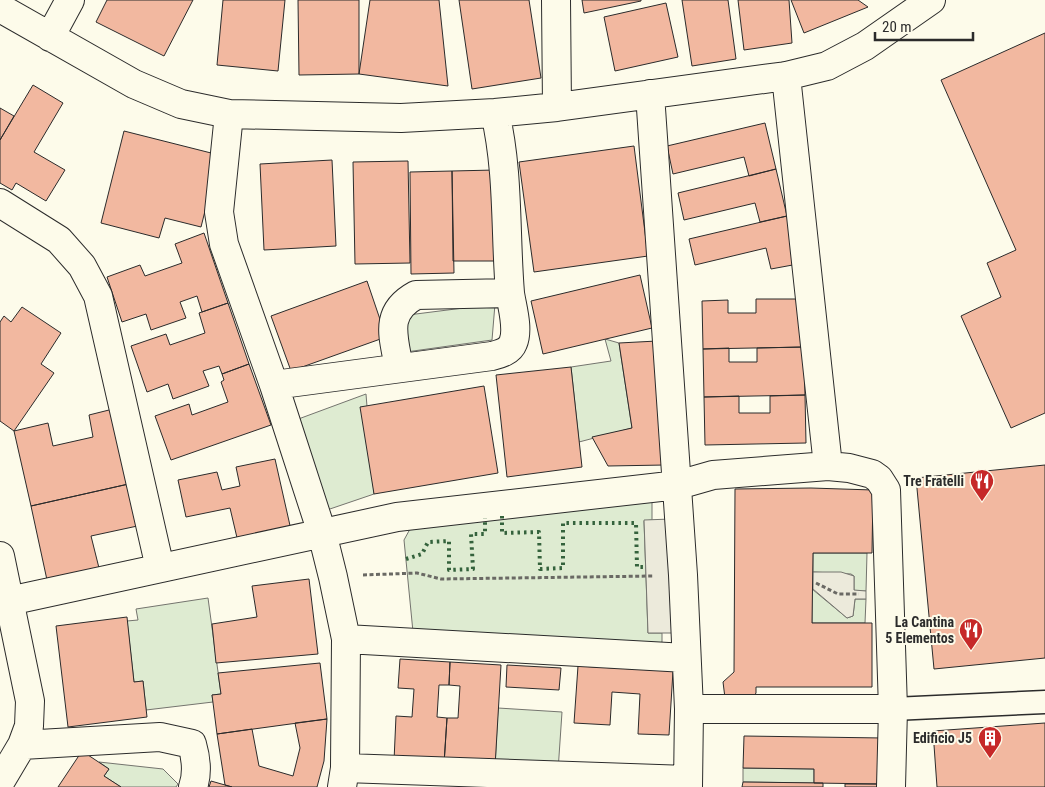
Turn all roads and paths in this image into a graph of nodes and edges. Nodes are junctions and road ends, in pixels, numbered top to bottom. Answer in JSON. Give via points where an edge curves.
{"nodes":[{"id":1,"x":70,"y":0,"type":"edge"},
{"id":2,"x":556,"y":0,"type":"edge"},
{"id":3,"x":919,"y":3,"type":"edge"},
{"id":4,"x":0,"y":8,"type":"edge"},
{"id":5,"x":50,"y":37,"type":"junction"},
{"id":6,"x":786,"y":76,"type":"junction"},
{"id":7,"x":650,"y":94,"type":"junction"},
{"id":8,"x":557,"y":107,"type":"junction"},
{"id":9,"x":495,"y":113,"type":"junction"},
{"id":10,"x":229,"y":114,"type":"junction"},
{"id":11,"x":0,"y":203,"type":"edge"},
{"id":12,"x":510,"y":293,"type":"junction"},
{"id":13,"x":399,"y":368,"type":"junction"},
{"id":14,"x":274,"y":385,"type":"junction"},
{"id":15,"x":828,"y":466,"type":"junction"},
{"id":16,"x":678,"y":485,"type":"junction"},
{"id":17,"x":322,"y":534,"type":"junction"},
{"id":18,"x":0,"y":556,"type":"edge"},
{"id":19,"x":160,"y":568,"type":"junction"},
{"id":20,"x":683,"y":576,"type":"junction"},
{"id":21,"x":333,"y":577,"type":"junction"},
{"id":22,"x":816,"y":583,"type":"dead end"},
{"id":23,"x":890,"y":596,"type":"junction"},
{"id":24,"x":9,"y":601,"type":"junction"},
{"id":25,"x":346,"y":640,"type":"junction"},
{"id":26,"x":686,"y":658,"type":"junction"},
{"id":27,"x":1045,"y":702,"type":"edge"},
{"id":28,"x":689,"y":709,"type":"junction"},
{"id":29,"x":893,"y":709,"type":"junction"},
{"id":30,"x":22,"y":745,"type":"junction"},
{"id":31,"x":343,"y":777,"type":"edge"},
{"id":32,"x":529,"y":781,"type":"edge"},
{"id":33,"x":0,"y":782,"type":"edge"},
{"id":34,"x":688,"y":784,"type":"edge"},
{"id":35,"x":193,"y":787,"type":"edge"},
{"id":36,"x":891,"y":787,"type":"edge"}],
"edges":[{"from":1,"to":5,"type":"street"},
{"from":2,"to":8,"type":"street"},
{"from":3,"to":6,"type":"street","via":[[865,46],[828,66]]},
{"from":4,"to":5,"type":"street"},
{"from":5,"to":10,"type":"street","via":[[134,84],[182,104]]},
{"from":6,"to":7,"type":"street"},
{"from":6,"to":15,"type":"street"},
{"from":7,"to":8,"type":"street"},
{"from":7,"to":16,"type":"street"},
{"from":8,"to":9,"type":"street"},
{"from":9,"to":10,"type":"street","via":[[401,118]]},
{"from":9,"to":12,"type":"street","via":[[503,146]]},
{"from":10,"to":14,"type":"street","via":[[219,212],[223,236]]},
{"from":11,"to":19,"type":"street","via":[[59,240],[82,266],[98,296]]},
{"from":12,"to":13,"type":"street","via":[[515,336],[508,350],[492,356]]},
{"from":12,"to":13,"type":"street","via":[[416,295],[407,300],[399,308],[392,327]]},
{"from":13,"to":14,"type":"street"},
{"from":14,"to":17,"type":"street"},
{"from":15,"to":16,"type":"street","via":[[713,475]]},
{"from":15,"to":23,"type":"street","via":[[872,474],[886,490]]},
{"from":16,"to":17,"type":"street","via":[[397,517]]},
{"from":16,"to":20,"type":"street"},
{"from":17,"to":19,"type":"street"},
{"from":17,"to":21,"type":"street"},
{"from":18,"to":24,"type":"street"},
{"from":19,"to":24,"type":"street"},
{"from":20,"to":21,"type":"path","via":[[441,579],[417,572]]},
{"from":20,"to":26,"type":"street"},
{"from":21,"to":25,"type":"street"},
{"from":22,"to":23,"type":"path","via":[[838,594]]},
{"from":23,"to":29,"type":"street"},
{"from":24,"to":30,"type":"street","via":[[30,701],[29,726]]},
{"from":25,"to":26,"type":"street"},
{"from":25,"to":31,"type":"street"},
{"from":26,"to":28,"type":"street"},
{"from":27,"to":29,"type":"street"},
{"from":28,"to":29,"type":"street"},
{"from":28,"to":34,"type":"street"},
{"from":29,"to":36,"type":"street"},
{"from":30,"to":33,"type":"street"},
{"from":30,"to":35,"type":"street","via":[[160,737],[192,744],[196,756]]},
{"from":31,"to":32,"type":"street"},
{"from":32,"to":34,"type":"street"}]}
